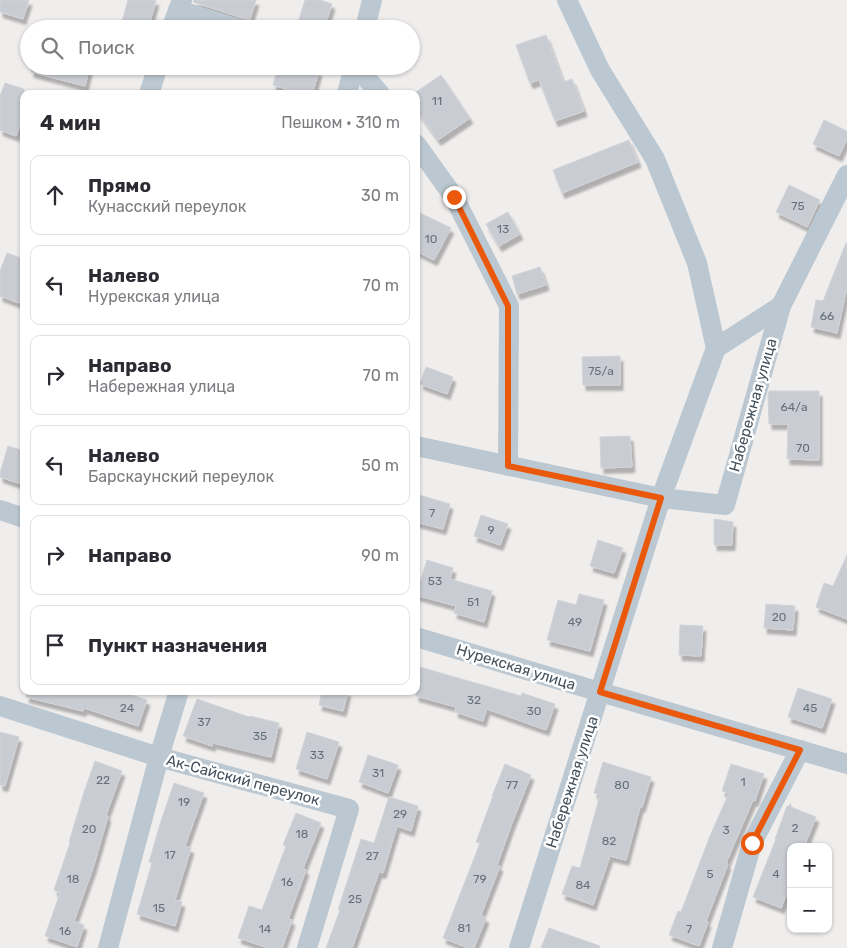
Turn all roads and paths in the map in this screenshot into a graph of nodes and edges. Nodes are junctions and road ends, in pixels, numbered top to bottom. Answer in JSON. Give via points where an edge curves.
{"nodes":[{"id":1,"x":372,"y":0,"type":"edge"},
{"id":2,"x":567,"y":0,"type":"edge"},
{"id":3,"x":180,"y":5,"type":"edge"},
{"id":4,"x":174,"y":20,"type":"edge"},
{"id":5,"x":217,"y":20,"type":"edge"},
{"id":6,"x":366,"y":20,"type":"edge"},
{"id":7,"x":155,"y":75,"type":"edge"},
{"id":8,"x":352,"y":75,"type":"edge"},
{"id":9,"x":363,"y":75,"type":"edge"},
{"id":10,"x":150,"y":90,"type":"edge"},
{"id":11,"x":348,"y":90,"type":"edge"},
{"id":12,"x":376,"y":90,"type":"edge"},
{"id":13,"x":420,"y":150,"type":"edge"},
{"id":14,"x":847,"y":175,"type":"edge"},
{"id":15,"x":780,"y":306,"type":"junction"},
{"id":16,"x":716,"y":348,"type":"junction"},
{"id":17,"x":420,"y":447,"type":"edge"},
{"id":18,"x":508,"y":466,"type":"junction"},
{"id":19,"x":661,"y":498,"type":"junction"},
{"id":20,"x":0,"y":510,"type":"edge"},
{"id":21,"x":20,"y":517,"type":"edge"},
{"id":22,"x":420,"y":638,"type":"edge"},
{"id":23,"x":600,"y":692,"type":"junction"},
{"id":24,"x":178,"y":695,"type":"edge"},
{"id":25,"x":0,"y":706,"type":"edge"},
{"id":26,"x":800,"y":750,"type":"junction"},
{"id":27,"x":159,"y":757,"type":"junction"},
{"id":28,"x":847,"y":764,"type":"edge"},
{"id":29,"x":108,"y":948,"type":"edge"},
{"id":30,"x":308,"y":948,"type":"edge"},
{"id":31,"x":519,"y":948,"type":"edge"},
{"id":32,"x":722,"y":948,"type":"edge"}],
"edges":[{"from":1,"to":6,"type":"street"},
{"from":2,"to":16,"type":"street","via":[[600,70],[655,159],[697,263]]},
{"from":3,"to":4,"type":"street"},
{"from":3,"to":5,"type":"street"},
{"from":7,"to":10,"type":"street"},
{"from":8,"to":11,"type":"street"},
{"from":9,"to":12,"type":"street"},
{"from":13,"to":18,"type":"street","via":[[454,197],[508,306]]},
{"from":14,"to":15,"type":"street","name":"Набережная улица"},
{"from":15,"to":16,"type":"street","name":"Набережная улица"},
{"from":15,"to":19,"type":"street","name":"Набережная улица","via":[[725,505]]},
{"from":16,"to":19,"type":"street","name":"Набережная улица"},
{"from":17,"to":18,"type":"street"},
{"from":18,"to":19,"type":"street"},
{"from":19,"to":23,"type":"street","name":"Набережная улица"},
{"from":20,"to":21,"type":"street"},
{"from":22,"to":23,"type":"street","name":"Нурекская улица"},
{"from":23,"to":26,"type":"street","name":"Нурекская улица"},
{"from":23,"to":31,"type":"street","name":"Набережная улица"},
{"from":24,"to":27,"type":"street"},
{"from":25,"to":27,"type":"street","name":"Ак-Сайский переулок"},
{"from":26,"to":28,"type":"street","name":"Нурекская улица"},
{"from":26,"to":32,"type":"street","via":[[752,843]]},
{"from":27,"to":29,"type":"street"},
{"from":27,"to":30,"type":"street","name":"Ак-Сайский переулок","via":[[349,809]]}]}
